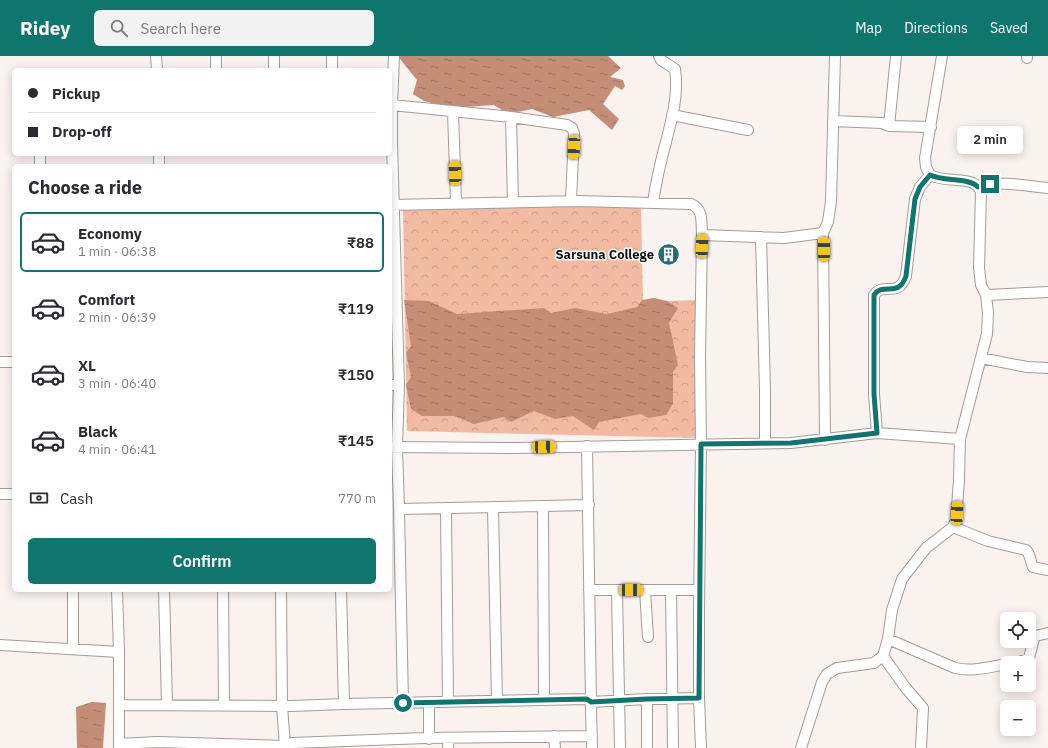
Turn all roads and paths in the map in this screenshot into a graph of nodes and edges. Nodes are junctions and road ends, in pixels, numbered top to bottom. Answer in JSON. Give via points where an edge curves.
{"nodes":[{"id":1,"x":156,"y":56,"type":"edge"},
{"id":2,"x":216,"y":56,"type":"edge"},
{"id":3,"x":274,"y":56,"type":"edge"},
{"id":4,"x":332,"y":56,"type":"edge"},
{"id":5,"x":394,"y":56,"type":"edge"},
{"id":6,"x":659,"y":56,"type":"edge"},
{"id":7,"x":835,"y":56,"type":"edge"},
{"id":8,"x":896,"y":56,"type":"edge"},
{"id":9,"x":942,"y":56,"type":"edge"},
{"id":10,"x":157,"y":68,"type":"edge"},
{"id":11,"x":216,"y":68,"type":"edge"},
{"id":12,"x":274,"y":68,"type":"edge"},
{"id":13,"x":332,"y":68,"type":"edge"},
{"id":14,"x":392,"y":105,"type":"joint"},
{"id":15,"x":453,"y":111,"type":"junction"},
{"id":16,"x":672,"y":115,"type":"junction"},
{"id":17,"x":512,"y":117,"type":"junction"},
{"id":18,"x":833,"y":121,"type":"junction"},
{"id":19,"x":889,"y":126,"type":"junction"},
{"id":20,"x":931,"y":127,"type":"junction"},
{"id":21,"x":748,"y":130,"type":"dead end"},
{"id":22,"x":930,"y":175,"type":"junction"},
{"id":23,"x":978,"y":187,"type":"junction"},
{"id":24,"x":1048,"y":188,"type":"edge"},
{"id":25,"x":571,"y":201,"type":"junction"},
{"id":26,"x":513,"y":202,"type":"junction"},
{"id":27,"x":653,"y":202,"type":"junction"},
{"id":28,"x":456,"y":203,"type":"junction"},
{"id":29,"x":392,"y":205,"type":"edge"},
{"id":30,"x":823,"y":233,"type":"junction"},
{"id":31,"x":702,"y":236,"type":"junction"},
{"id":32,"x":761,"y":237,"type":"junction"},
{"id":33,"x":1048,"y":292,"type":"edge"},
{"id":34,"x":986,"y":295,"type":"junction"},
{"id":35,"x":981,"y":358,"type":"junction"},
{"id":36,"x":0,"y":362,"type":"edge"},
{"id":37,"x":12,"y":362,"type":"edge"},
{"id":38,"x":1048,"y":368,"type":"edge"},
{"id":39,"x":394,"y":385,"type":"edge"},
{"id":40,"x":877,"y":433,"type":"junction"},
{"id":41,"x":960,"y":439,"type":"junction"},
{"id":42,"x":825,"y":440,"type":"junction"},
{"id":43,"x":701,"y":444,"type":"junction"},
{"id":44,"x":765,"y":444,"type":"junction"},
{"id":45,"x":587,"y":446,"type":"junction"},
{"id":46,"x":394,"y":447,"type":"edge"},
{"id":47,"x":0,"y":494,"type":"edge"},
{"id":48,"x":12,"y":494,"type":"edge"},
{"id":49,"x":589,"y":505,"type":"junction"},
{"id":50,"x":543,"y":506,"type":"junction"},
{"id":51,"x":493,"y":508,"type":"junction"},
{"id":52,"x":399,"y":509,"type":"junction"},
{"id":53,"x":446,"y":509,"type":"junction"},
{"id":54,"x":395,"y":520,"type":"edge"},
{"id":55,"x":953,"y":527,"type":"junction"},
{"id":56,"x":1048,"y":570,"type":"edge"},
{"id":57,"x":589,"y":590,"type":"junction"},
{"id":58,"x":617,"y":590,"type":"junction"},
{"id":59,"x":645,"y":590,"type":"junction"},
{"id":60,"x":671,"y":590,"type":"junction"},
{"id":61,"x":699,"y":590,"type":"junction"},
{"id":62,"x":73,"y":592,"type":"edge"},
{"id":63,"x":117,"y":592,"type":"edge"},
{"id":64,"x":164,"y":592,"type":"edge"},
{"id":65,"x":223,"y":592,"type":"edge"},
{"id":66,"x":281,"y":592,"type":"edge"},
{"id":67,"x":341,"y":592,"type":"edge"},
{"id":68,"x":1048,"y":633,"type":"edge"},
{"id":69,"x":648,"y":637,"type":"dead end"},
{"id":70,"x":888,"y":639,"type":"junction"},
{"id":71,"x":0,"y":645,"type":"edge"},
{"id":72,"x":73,"y":649,"type":"junction"},
{"id":73,"x":119,"y":652,"type":"junction"},
{"id":74,"x":883,"y":656,"type":"junction"},
{"id":75,"x":1030,"y":656,"type":"edge"},
{"id":76,"x":1000,"y":665,"type":"edge"},
{"id":77,"x":672,"y":698,"type":"junction"},
{"id":78,"x":699,"y":698,"type":"junction"},
{"id":79,"x":647,"y":699,"type":"junction"},
{"id":80,"x":544,"y":700,"type":"junction"},
{"id":81,"x":620,"y":700,"type":"junction"},
{"id":82,"x":497,"y":701,"type":"junction"},
{"id":83,"x":448,"y":702,"type":"junction"},
{"id":84,"x":591,"y":702,"type":"junction"},
{"id":85,"x":403,"y":703,"type":"junction"},
{"id":86,"x":429,"y":703,"type":"junction"},
{"id":87,"x":344,"y":704,"type":"junction"},
{"id":88,"x":119,"y":705,"type":"junction"},
{"id":89,"x":167,"y":705,"type":"junction"},
{"id":90,"x":224,"y":706,"type":"junction"},
{"id":91,"x":282,"y":706,"type":"junction"},
{"id":92,"x":554,"y":736,"type":"junction"},
{"id":93,"x":592,"y":736,"type":"junction"},
{"id":94,"x":429,"y":739,"type":"junction"},
{"id":95,"x":448,"y":743,"type":"edge"},
{"id":96,"x":400,"y":744,"type":"edge"},
{"id":97,"x":158,"y":745,"type":"edge"},
{"id":98,"x":120,"y":746,"type":"edge"},
{"id":99,"x":197,"y":746,"type":"edge"},
{"id":100,"x":285,"y":747,"type":"edge"},
{"id":101,"x":555,"y":748,"type":"edge"},
{"id":102,"x":592,"y":748,"type":"edge"},
{"id":103,"x":620,"y":748,"type":"edge"},
{"id":104,"x":647,"y":748,"type":"edge"},
{"id":105,"x":673,"y":748,"type":"edge"},
{"id":106,"x":701,"y":748,"type":"edge"},
{"id":107,"x":801,"y":748,"type":"edge"},
{"id":108,"x":921,"y":748,"type":"edge"}],
"edges":[{"from":1,"to":10,"type":"street"},
{"from":2,"to":11,"type":"street"},
{"from":3,"to":12,"type":"street"},
{"from":4,"to":13,"type":"street"},
{"from":5,"to":14,"type":"street"},
{"from":6,"to":16,"type":"street","via":[[675,69],[677,81]]},
{"from":7,"to":18,"type":"street"},
{"from":8,"to":19,"type":"street"},
{"from":9,"to":20,"type":"street"},
{"from":14,"to":15,"type":"street"},
{"from":15,"to":17,"type":"street"},
{"from":15,"to":28,"type":"street"},
{"from":16,"to":21,"type":"street"},
{"from":16,"to":27,"type":"street"},
{"from":17,"to":25,"type":"street","via":[[567,125],[572,128],[574,133]]},
{"from":17,"to":26,"type":"street"},
{"from":18,"to":19,"type":"street","via":[[882,123]]},
{"from":18,"to":30,"type":"street","via":[[830,201],[828,222]]},
{"from":19,"to":20,"type":"street"},
{"from":20,"to":22,"type":"street","via":[[925,158]]},
{"from":22,"to":23,"type":"street","via":[[973,183]]},
{"from":22,"to":40,"type":"street","via":[[920,187],[915,199],[904,284],[898,288],[880,290],[874,295],[874,394]]},
{"from":23,"to":24,"type":"street","via":[[997,184]]},
{"from":23,"to":34,"type":"street","via":[[981,192],[979,268],[981,285]]},
{"from":25,"to":26,"type":"street"},
{"from":25,"to":27,"type":"street"},
{"from":26,"to":28,"type":"street"},
{"from":27,"to":31,"type":"street","via":[[697,206]]},
{"from":28,"to":29,"type":"street"},
{"from":29,"to":39,"type":"street"},
{"from":30,"to":32,"type":"street","via":[[784,238]]},
{"from":30,"to":42,"type":"street"},
{"from":31,"to":32,"type":"street"},
{"from":31,"to":43,"type":"street"},
{"from":32,"to":44,"type":"street"},
{"from":33,"to":34,"type":"street"},
{"from":34,"to":35,"type":"street","via":[[987,334]]},
{"from":35,"to":38,"type":"street","via":[[1027,367]]},
{"from":35,"to":41,"type":"street"},
{"from":36,"to":37,"type":"street"},
{"from":39,"to":46,"type":"street"},
{"from":40,"to":41,"type":"street"},
{"from":40,"to":42,"type":"street"},
{"from":41,"to":55,"type":"street","via":[[957,513]]},
{"from":42,"to":44,"type":"street"},
{"from":43,"to":44,"type":"street"},
{"from":43,"to":45,"type":"street"},
{"from":43,"to":61,"type":"street"},
{"from":45,"to":46,"type":"street"},
{"from":45,"to":49,"type":"street"},
{"from":46,"to":52,"type":"street"},
{"from":47,"to":48,"type":"street"},
{"from":49,"to":50,"type":"street"},
{"from":49,"to":57,"type":"street"},
{"from":50,"to":51,"type":"street"},
{"from":50,"to":80,"type":"street"},
{"from":51,"to":53,"type":"street"},
{"from":51,"to":82,"type":"street"},
{"from":52,"to":53,"type":"street"},
{"from":52,"to":54,"type":"street"},
{"from":53,"to":83,"type":"street"},
{"from":54,"to":85,"type":"street"},
{"from":55,"to":56,"type":"street","via":[[988,541],[1026,550],[1030,554],[1033,567]]},
{"from":55,"to":70,"type":"street","via":[[926,548],[902,579],[892,610]]},
{"from":57,"to":58,"type":"street"},
{"from":57,"to":84,"type":"street"},
{"from":58,"to":59,"type":"street"},
{"from":58,"to":81,"type":"street"},
{"from":59,"to":60,"type":"street"},
{"from":59,"to":69,"type":"street"},
{"from":60,"to":61,"type":"street"},
{"from":60,"to":77,"type":"street"},
{"from":61,"to":78,"type":"street"},
{"from":62,"to":72,"type":"street"},
{"from":63,"to":73,"type":"street"},
{"from":64,"to":89,"type":"street"},
{"from":65,"to":90,"type":"street"},
{"from":66,"to":91,"type":"street"},
{"from":67,"to":87,"type":"street"},
{"from":68,"to":75,"type":"street","via":[[1035,636]]},
{"from":70,"to":74,"type":"street"},
{"from":70,"to":76,"type":"street","via":[[955,668],[975,670]]},
{"from":71,"to":72,"type":"street"},
{"from":72,"to":73,"type":"street"},
{"from":73,"to":88,"type":"street"},
{"from":74,"to":107,"type":"street","via":[[874,662],[837,668],[827,674],[822,682]]},
{"from":74,"to":108,"type":"street","via":[[923,708]]},
{"from":77,"to":78,"type":"street"},
{"from":77,"to":79,"type":"street"},
{"from":77,"to":105,"type":"street"},
{"from":78,"to":106,"type":"street"},
{"from":79,"to":81,"type":"street"},
{"from":79,"to":104,"type":"street"},
{"from":80,"to":82,"type":"street"},
{"from":80,"to":84,"type":"street","via":[[587,699]]},
{"from":81,"to":84,"type":"street"},
{"from":81,"to":103,"type":"street"},
{"from":82,"to":83,"type":"street"},
{"from":83,"to":86,"type":"street"},
{"from":84,"to":93,"type":"street"},
{"from":85,"to":86,"type":"street"},
{"from":85,"to":87,"type":"street"},
{"from":86,"to":94,"type":"street"},
{"from":87,"to":91,"type":"street"},
{"from":88,"to":89,"type":"street"},
{"from":88,"to":98,"type":"street"},
{"from":89,"to":90,"type":"street"},
{"from":90,"to":91,"type":"street"},
{"from":91,"to":100,"type":"street"},
{"from":92,"to":93,"type":"street"},
{"from":92,"to":95,"type":"street"},
{"from":92,"to":101,"type":"street"},
{"from":93,"to":102,"type":"street"},
{"from":94,"to":95,"type":"street"},
{"from":94,"to":96,"type":"street"},
{"from":96,"to":100,"type":"street","via":[[292,743]]},
{"from":97,"to":98,"type":"street"},
{"from":97,"to":99,"type":"street"},
{"from":99,"to":100,"type":"street"}]}
